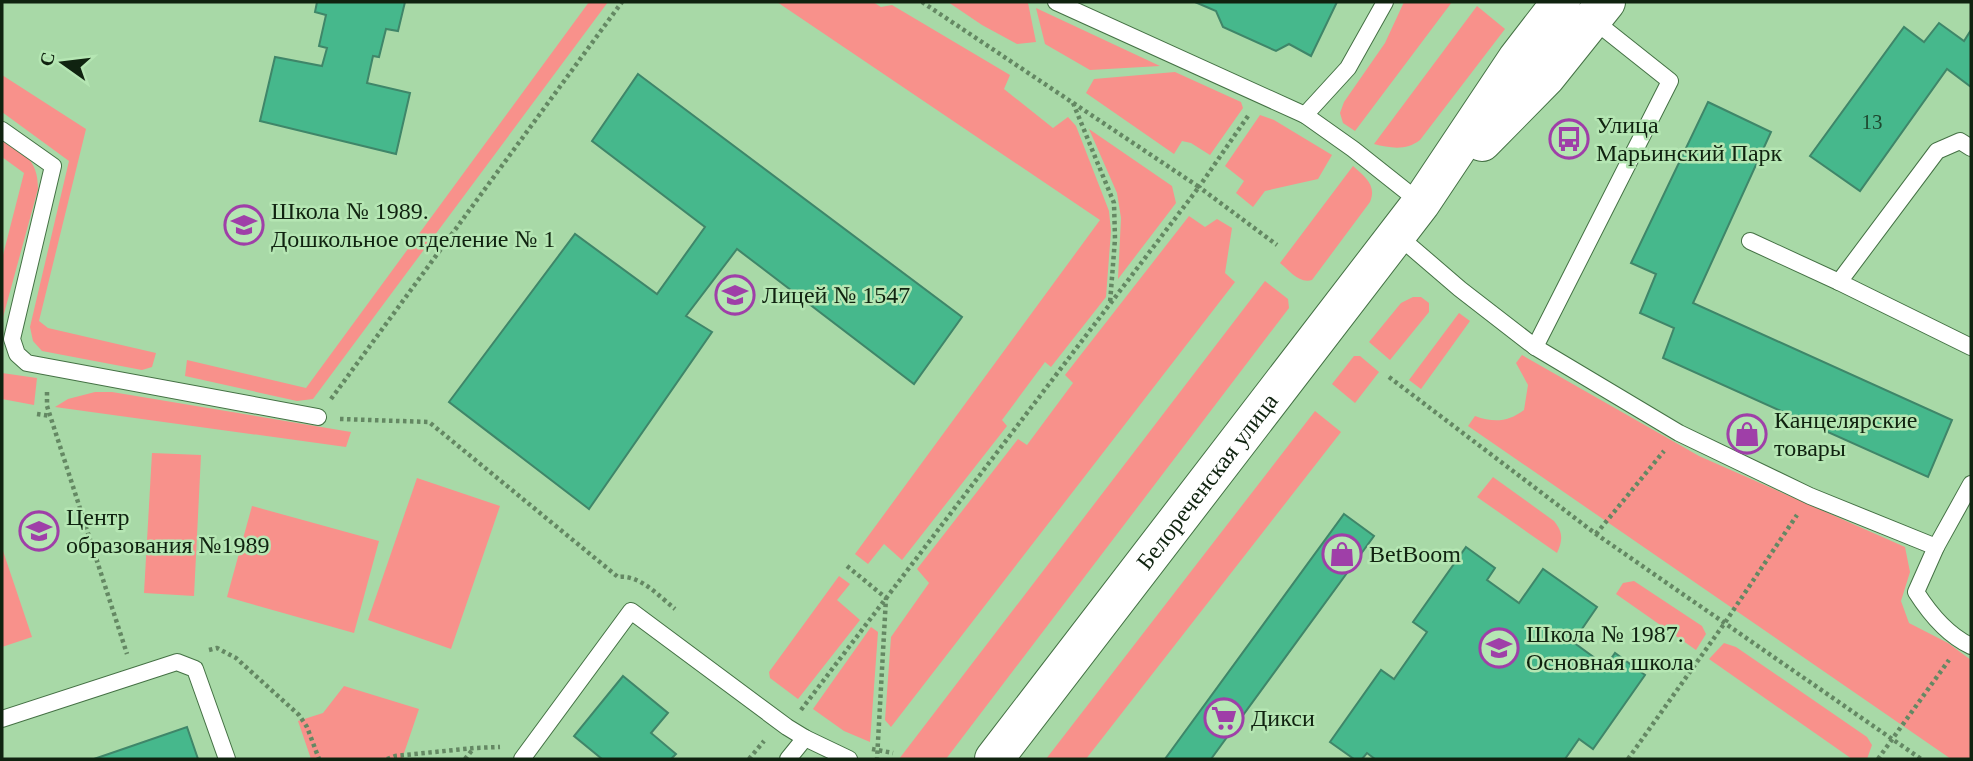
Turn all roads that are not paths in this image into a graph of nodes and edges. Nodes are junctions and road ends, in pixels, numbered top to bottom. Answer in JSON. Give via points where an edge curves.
{"nodes":[{"id":1,"x":1056,"y":2,"type":"edge"},
{"id":2,"x":1385,"y":2,"type":"edge"},
{"id":3,"x":1586,"y":7,"type":"edge"},
{"id":4,"x":1305,"y":115,"type":"junction"},
{"id":5,"x":2,"y":130,"type":"edge"},
{"id":6,"x":1971,"y":148,"type":"edge"},
{"id":7,"x":1421,"y":203,"type":"junction"},
{"id":8,"x":1396,"y":234,"type":"junction"},
{"id":9,"x":1750,"y":240,"type":"dead end"},
{"id":10,"x":1839,"y":282,"type":"junction"},
{"id":11,"x":1535,"y":347,"type":"junction"},
{"id":12,"x":1971,"y":347,"type":"edge"},
{"id":13,"x":318,"y":417,"type":"road end"},
{"id":14,"x":1971,"y":484,"type":"edge"},
{"id":15,"x":1936,"y":547,"type":"junction"},
{"id":16,"x":1967,"y":644,"type":"edge"},
{"id":17,"x":2,"y":719,"type":"edge"},
{"id":18,"x":805,"y":738,"type":"junction"},
{"id":19,"x":526,"y":753,"type":"edge"},
{"id":20,"x":227,"y":759,"type":"edge"},
{"id":21,"x":788,"y":759,"type":"edge"},
{"id":22,"x":849,"y":759,"type":"edge"},
{"id":23,"x":994,"y":759,"type":"edge"}],
"edges":[{"from":1,"to":4,"type":"lane"},
{"from":2,"to":4,"type":"lane","via":[[1348,68]]},
{"from":3,"to":7,"type":"main road","name":"Белореченская улица","via":[[1546,77]]},
{"from":3,"to":11,"type":"lane","via":[[1670,81]]},
{"from":4,"to":7,"type":"lane"},
{"from":5,"to":13,"type":"lane","via":[[53,166],[12,339],[17,354],[27,363]]},
{"from":6,"to":10,"type":"lane","via":[[1960,141],[1937,151]]},
{"from":7,"to":8,"type":"main road","name":"Белореченская улица"},
{"from":8,"to":11,"type":"lane"},
{"from":8,"to":23,"type":"main road","name":"Белореченская улица"},
{"from":9,"to":10,"type":"lane"},
{"from":10,"to":12,"type":"lane"},
{"from":11,"to":15,"type":"lane","via":[[1679,433],[1810,496]]},
{"from":14,"to":15,"type":"lane"},
{"from":15,"to":16,"type":"lane","via":[[1916,592],[1930,614]]},
{"from":17,"to":20,"type":"lane","via":[[177,662],[195,669]]},
{"from":18,"to":19,"type":"lane","via":[[631,611]]},
{"from":18,"to":21,"type":"lane"},
{"from":18,"to":22,"type":"lane"}]}
